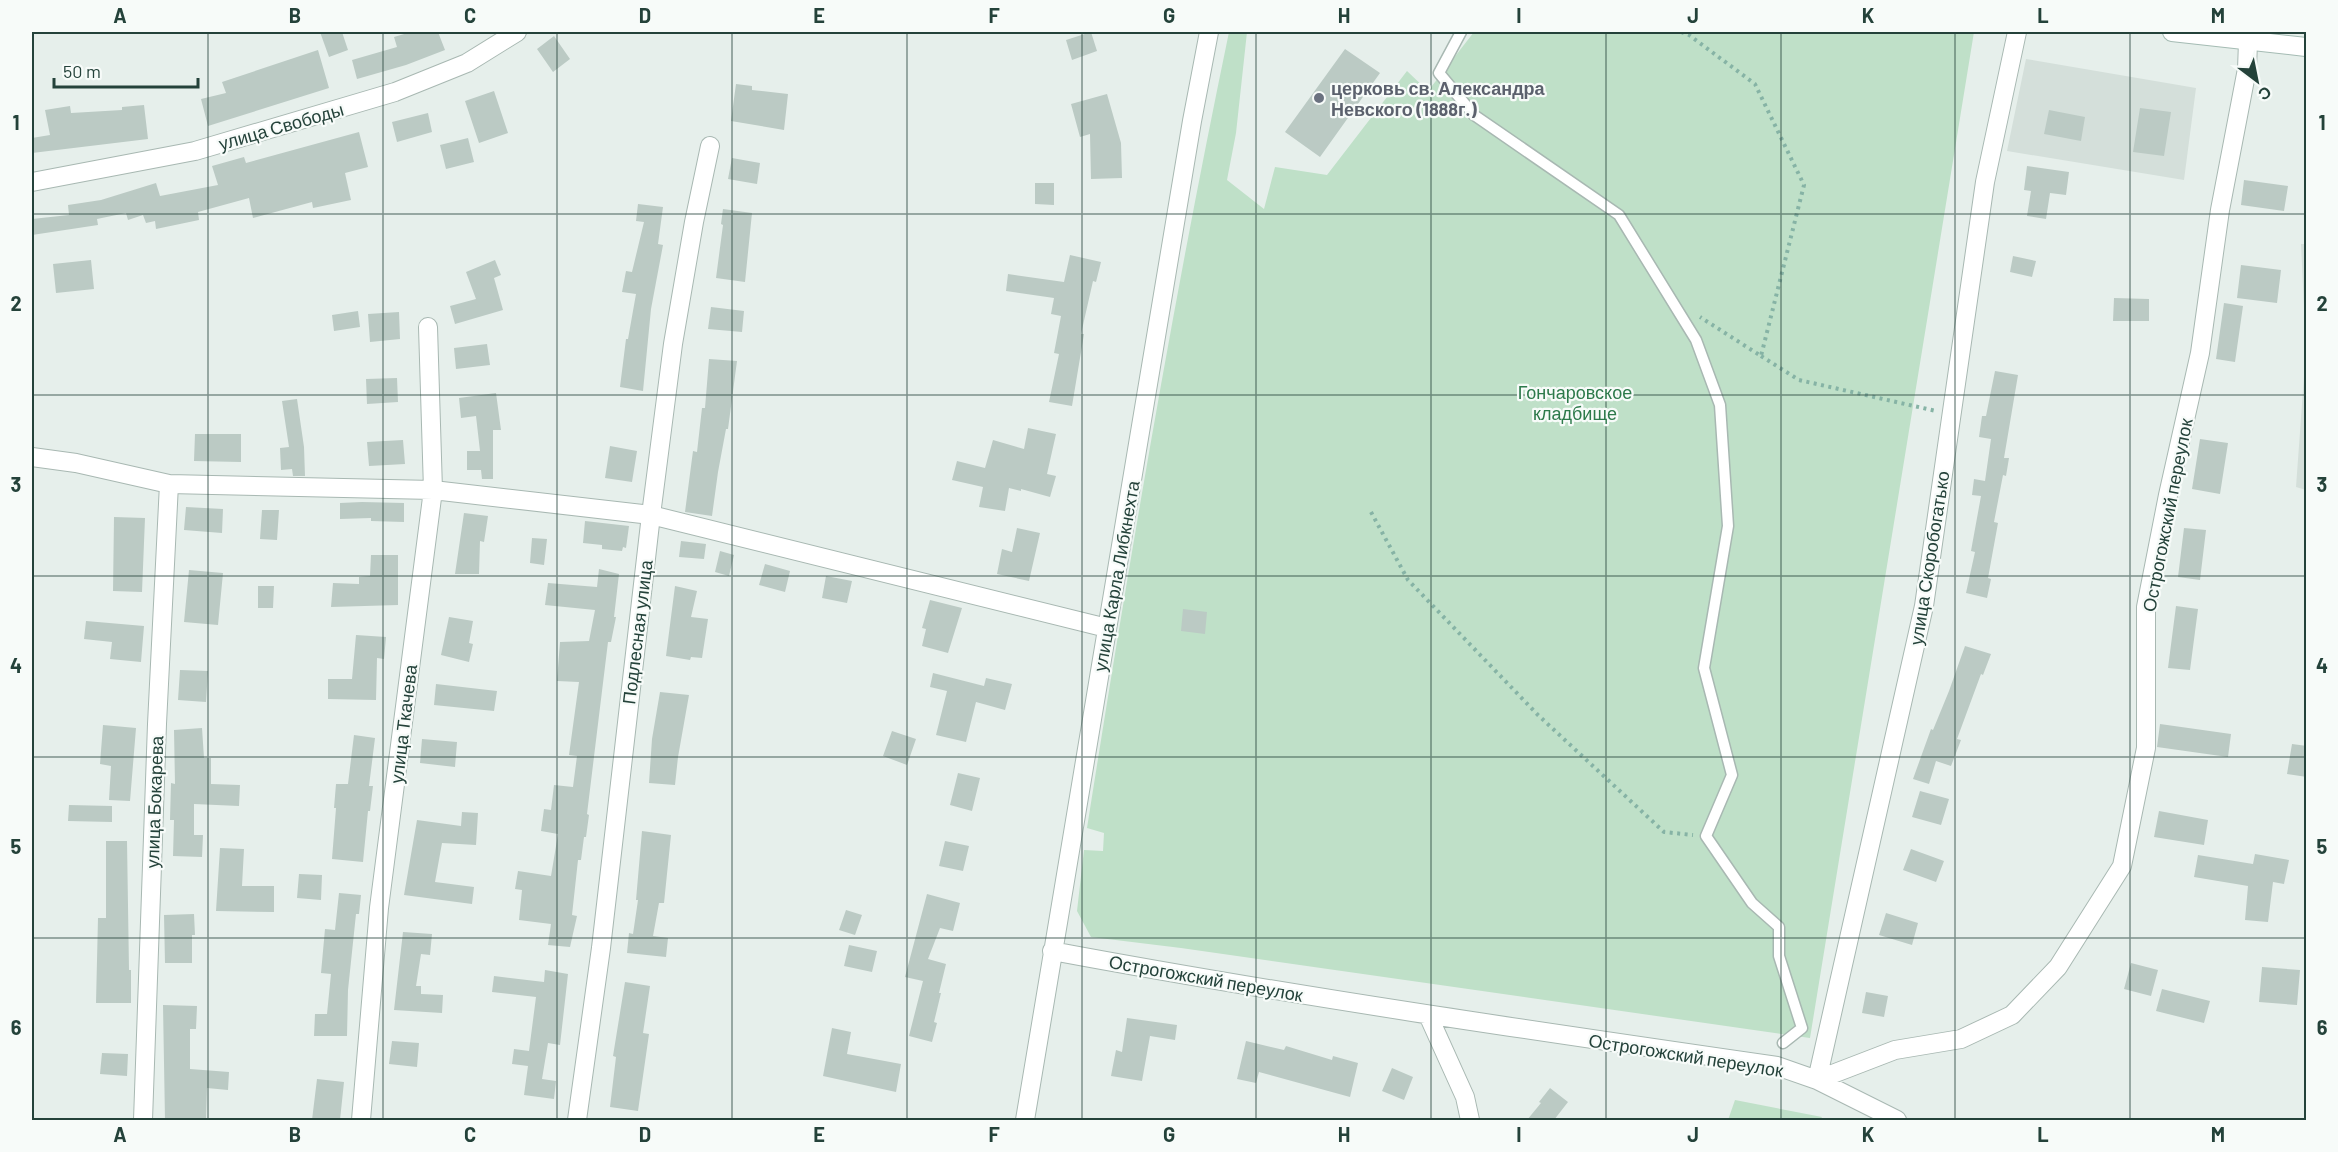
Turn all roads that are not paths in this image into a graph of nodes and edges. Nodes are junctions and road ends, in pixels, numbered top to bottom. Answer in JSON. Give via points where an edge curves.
{"nodes":[{"id":1,"x":517,"y":32,"type":"edge"},
{"id":2,"x":1209,"y":32,"type":"edge"},
{"id":3,"x":1461,"y":32,"type":"edge"},
{"id":4,"x":2017,"y":32,"type":"edge"},
{"id":5,"x":2178,"y":32,"type":"edge"},
{"id":6,"x":2248,"y":42,"type":"junction"},
{"id":7,"x":2307,"y":47,"type":"edge"},
{"id":8,"x":710,"y":146,"type":"dead end"},
{"id":9,"x":32,"y":182,"type":"edge"},
{"id":10,"x":428,"y":327,"type":"dead end"},
{"id":11,"x":32,"y":457,"type":"edge"},
{"id":12,"x":169,"y":484,"type":"junction"},
{"id":13,"x":433,"y":490,"type":"junction"},
{"id":14,"x":651,"y":514,"type":"junction"},
{"id":15,"x":1107,"y":628,"type":"junction"},
{"id":16,"x":1052,"y":951,"type":"junction"},
{"id":17,"x":1428,"y":1016,"type":"junction"},
{"id":18,"x":1783,"y":1043,"type":"dead end"},
{"id":19,"x":1817,"y":1080,"type":"junction"},
{"id":20,"x":142,"y":1120,"type":"edge"},
{"id":21,"x":361,"y":1120,"type":"edge"},
{"id":22,"x":577,"y":1120,"type":"edge"},
{"id":23,"x":1025,"y":1120,"type":"edge"},
{"id":24,"x":1470,"y":1120,"type":"edge"},
{"id":25,"x":1897,"y":1120,"type":"edge"}],
"edges":[{"from":1,"to":9,"type":"street","name":"улица Свободы","via":[[467,63],[394,92],[195,151]]},
{"from":2,"to":15,"type":"street","name":"улица Карла Либкнехта"},
{"from":3,"to":18,"type":"lane","via":[[1439,73],[1474,115],[1618,215],[1696,340],[1720,405],[1728,526],[1704,668],[1732,775],[1706,836],[1752,903],[1779,927],[1779,956],[1802,1028]]},
{"from":4,"to":19,"type":"street","name":"улица Скоробогатько","via":[[1985,182],[1924,606]]},
{"from":5,"to":6,"type":"street"},
{"from":6,"to":7,"type":"street"},
{"from":6,"to":19,"type":"street","name":"Острогожский переулок","via":[[2247,69],[2220,210],[2200,353],[2146,607],[2146,748],[2122,866],[2058,967],[2012,1015],[1961,1040],[1895,1050]]},
{"from":8,"to":14,"type":"street","name":"Подлесная улица","via":[[673,344]]},
{"from":10,"to":13,"type":"street","name":"улица Ткачева"},
{"from":11,"to":12,"type":"street"},
{"from":12,"to":13,"type":"street"},
{"from":12,"to":20,"type":"street","name":"улица Бокарева"},
{"from":13,"to":14,"type":"street"},
{"from":13,"to":21,"type":"street","name":"улица Ткачева","via":[[379,908]]},
{"from":14,"to":15,"type":"street"},
{"from":14,"to":22,"type":"street","name":"Подлесная улица"},
{"from":15,"to":16,"type":"street","name":"улица Карла Либкнехта"},
{"from":16,"to":17,"type":"street","name":"Острогожский переулок"},
{"from":16,"to":23,"type":"street","name":"улица Карла Либкнехта"},
{"from":17,"to":19,"type":"street","name":"Острогожский переулок","via":[[1777,1066]]},
{"from":17,"to":24,"type":"street","via":[[1465,1097]]},
{"from":19,"to":25,"type":"street"}]}
